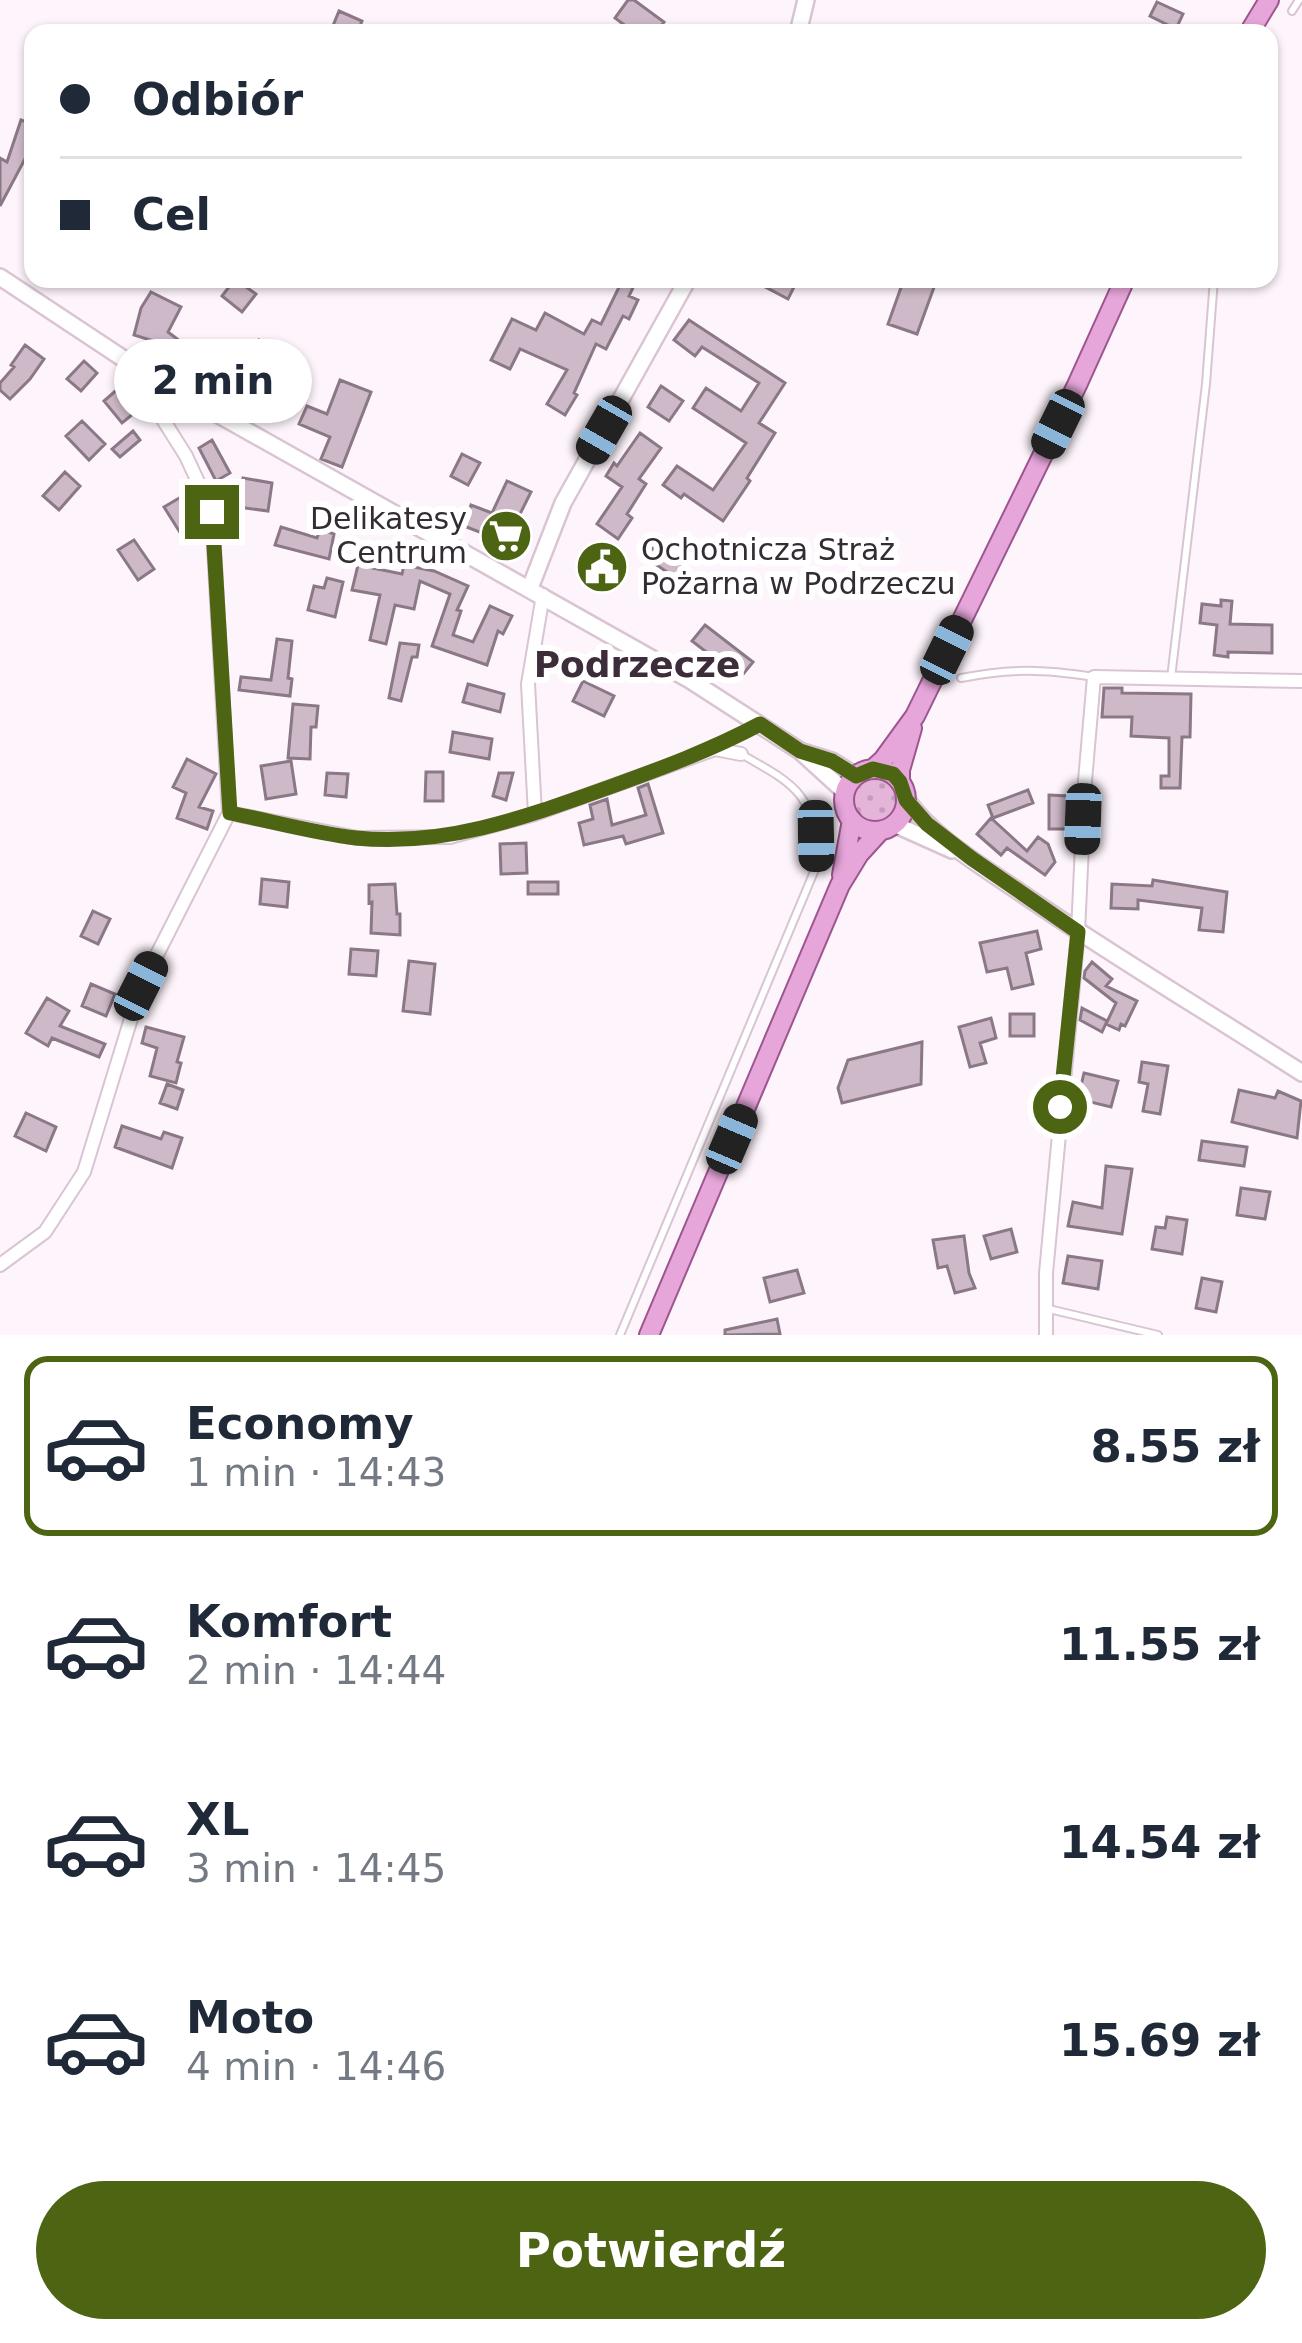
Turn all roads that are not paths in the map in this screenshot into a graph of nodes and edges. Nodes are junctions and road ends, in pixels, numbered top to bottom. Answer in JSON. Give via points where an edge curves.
{"nodes":[{"id":1,"x":1299,"y":0,"type":"edge"},
{"id":2,"x":1292,"y":11,"type":"dead end"},
{"id":3,"x":0,"y":277,"type":"edge"},
{"id":4,"x":683,"y":288,"type":"edge"},
{"id":5,"x":1121,"y":288,"type":"edge"},
{"id":6,"x":1213,"y":288,"type":"edge"},
{"id":7,"x":148,"y":374,"type":"junction"},
{"id":8,"x":537,"y":592,"type":"junction"},
{"id":9,"x":1094,"y":677,"type":"junction"},
{"id":10,"x":961,"y":678,"type":"dead end"},
{"id":11,"x":1171,"y":678,"type":"junction"},
{"id":12,"x":1302,"y":681,"type":"edge"},
{"id":13,"x":915,"y":716,"type":"junction"},
{"id":14,"x":760,"y":724,"type":"junction"},
{"id":15,"x":715,"y":748,"type":"junction"},
{"id":16,"x":741,"y":754,"type":"joint"},
{"id":17,"x":858,"y":779,"type":"junction"},
{"id":18,"x":903,"y":790,"type":"junction"},
{"id":19,"x":230,"y":813,"type":"junction"},
{"id":20,"x":535,"y":814,"type":"junction"},
{"id":21,"x":852,"y":820,"type":"junction"},
{"id":22,"x":887,"y":827,"type":"junction"},
{"id":23,"x":971,"y":858,"type":"junction"},
{"id":24,"x":840,"y":886,"type":"junction"},
{"id":25,"x":1078,"y":932,"type":"junction"},
{"id":26,"x":1302,"y":1073,"type":"edge"},
{"id":27,"x":0,"y":1265,"type":"edge"},
{"id":28,"x":1046,"y":1309,"type":"junction"},
{"id":29,"x":620,"y":1335,"type":"edge"},
{"id":30,"x":649,"y":1335,"type":"edge"},
{"id":31,"x":1046,"y":1335,"type":"edge"},
{"id":32,"x":1158,"y":1335,"type":"edge"}],
"edges":[{"from":1,"to":2,"type":"lane"},
{"from":3,"to":7,"type":"street"},
{"from":4,"to":8,"type":"street","via":[[563,502]]},
{"from":5,"to":13,"type":"main road"},
{"from":6,"to":11,"type":"lane"},
{"from":7,"to":8,"type":"street"},
{"from":7,"to":19,"type":"street","via":[[146,391],[212,512]]},
{"from":8,"to":14,"type":"street"},
{"from":8,"to":20,"type":"street","via":[[528,684]]},
{"from":9,"to":10,"type":"lane","via":[[1020,669]]},
{"from":9,"to":11,"type":"street"},
{"from":9,"to":25,"type":"street"},
{"from":11,"to":12,"type":"street"},
{"from":13,"to":17,"type":"main road"},
{"from":13,"to":18,"type":"main road","via":[[900,770]]},
{"from":14,"to":15,"type":"lane"},
{"from":14,"to":17,"type":"street"},
{"from":15,"to":16,"type":"street"},
{"from":15,"to":20,"type":"street"},
{"from":16,"to":29,"type":"lane","via":[[801,795],[816,836],[816,867]]},
{"from":17,"to":18,"type":"main road","via":[[893,774]]},
{"from":17,"to":21,"type":"main road","via":[[844,802]]},
{"from":18,"to":22,"type":"main road","via":[[901,817]]},
{"from":18,"to":23,"type":"street","via":[[927,824]]},
{"from":19,"to":20,"type":"street","via":[[358,838],[450,837]]},
{"from":19,"to":27,"type":"street","via":[[141,986],[84,1172],[45,1232]]},
{"from":21,"to":22,"type":"main road"},
{"from":21,"to":24,"type":"main road"},
{"from":22,"to":23,"type":"street"},
{"from":22,"to":24,"type":"main road"},
{"from":23,"to":25,"type":"street"},
{"from":24,"to":30,"type":"main road"},
{"from":25,"to":26,"type":"street"},
{"from":25,"to":28,"type":"street"},
{"from":28,"to":31,"type":"street"},
{"from":28,"to":32,"type":"lane"}]}
